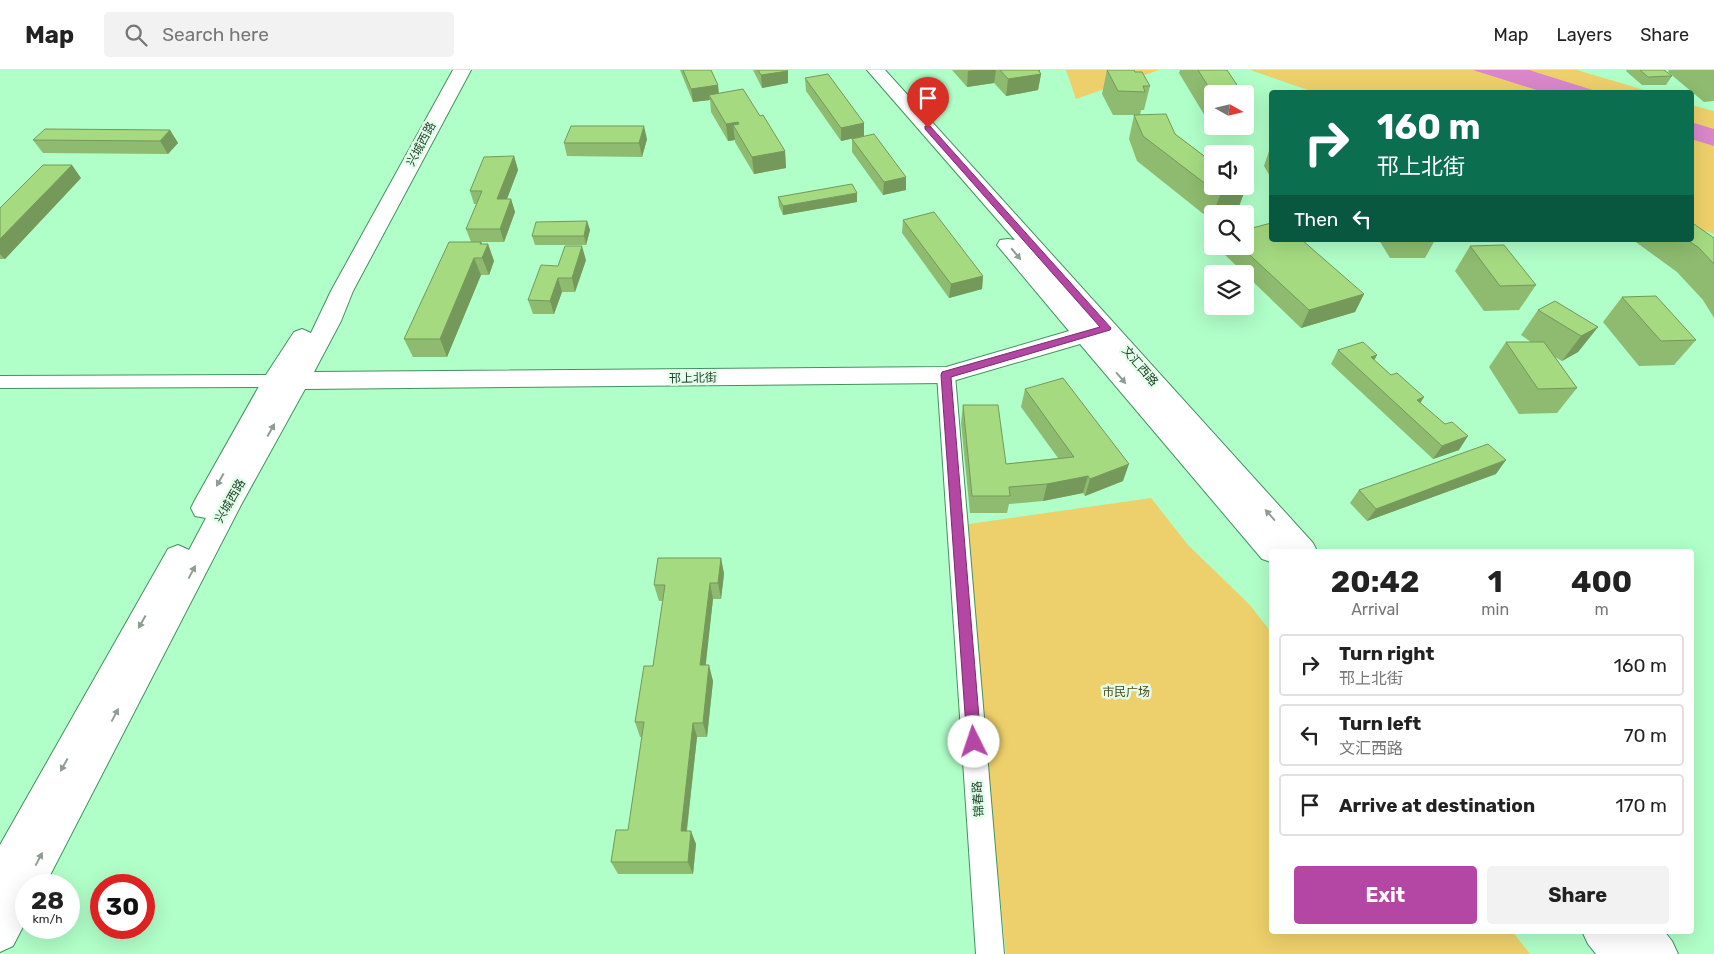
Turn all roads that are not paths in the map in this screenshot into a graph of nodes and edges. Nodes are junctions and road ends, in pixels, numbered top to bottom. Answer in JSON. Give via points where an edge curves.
{"nodes":[{"id":1,"x":447,"y":70,"type":"edge"},
{"id":2,"x":462,"y":70,"type":"edge"},
{"id":3,"x":860,"y":70,"type":"edge"},
{"id":4,"x":876,"y":70,"type":"edge"},
{"id":5,"x":1095,"y":331,"type":"junction"},
{"id":6,"x":946,"y":375,"type":"junction"},
{"id":7,"x":286,"y":381,"type":"junction"},
{"id":8,"x":0,"y":382,"type":"edge"},
{"id":9,"x":1270,"y":549,"type":"edge"},
{"id":10,"x":1301,"y":549,"type":"edge"},
{"id":11,"x":0,"y":880,"type":"edge"},
{"id":12,"x":0,"y":933,"type":"edge"},
{"id":13,"x":1601,"y":934,"type":"edge"},
{"id":14,"x":1603,"y":934,"type":"edge"},
{"id":15,"x":1642,"y":934,"type":"edge"},
{"id":16,"x":990,"y":954,"type":"edge"},
{"id":17,"x":1607,"y":954,"type":"edge"},
{"id":18,"x":1621,"y":954,"type":"edge"},
{"id":19,"x":1659,"y":954,"type":"edge"}],
"edges":[{"from":1,"to":7,"type":"street","name":"兴城西路"},
{"from":2,"to":7,"type":"street","name":"兴城西路","via":[[342,291],[329,321]]},
{"from":3,"to":5,"type":"street","name":"文汇西路","one_way":true},
{"from":4,"to":5,"type":"street","name":"文汇西路"},
{"from":5,"to":6,"type":"street","name":"邗上北街"},
{"from":5,"to":9,"type":"street","name":"文汇西路","one_way":true},
{"from":10,"to":5,"type":"street","name":"文汇西路","one_way":true},
{"from":6,"to":7,"type":"street","name":"邗上北街"},
{"from":6,"to":16,"type":"street","name":"锦春路"},
{"from":7,"to":8,"type":"street"},
{"from":7,"to":11,"type":"street","name":"兴城西路","one_way":true},
{"from":12,"to":7,"type":"street","name":"兴城西路","one_way":true,"via":[[229,502]]},
{"from":13,"to":17,"type":"street"},
{"from":14,"to":18,"type":"street"},
{"from":15,"to":19,"type":"street"}]}
